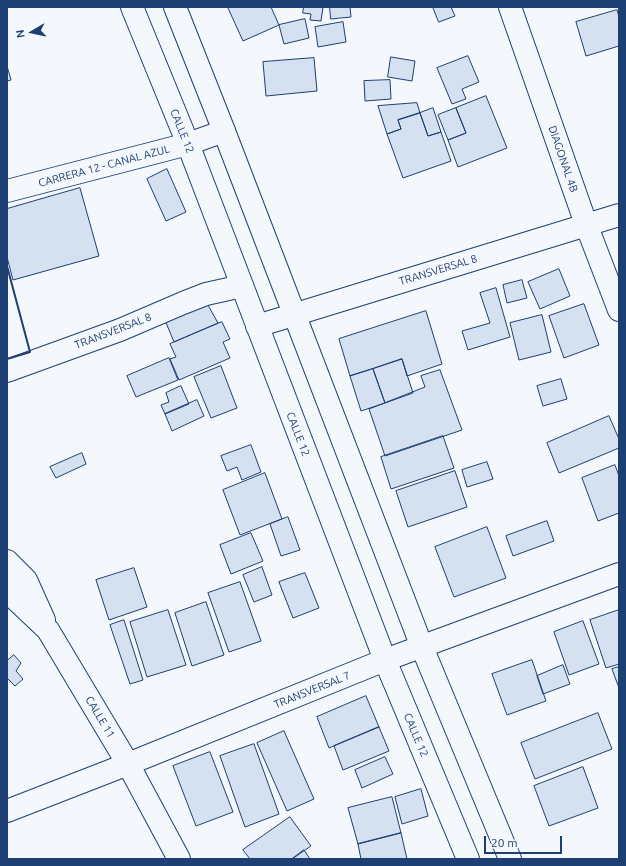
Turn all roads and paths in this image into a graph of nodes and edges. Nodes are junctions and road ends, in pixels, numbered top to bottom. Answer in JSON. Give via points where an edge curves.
{"nodes":[{"id":1,"x":132,"y":7,"type":"edge"},
{"id":2,"x":175,"y":7,"type":"edge"},
{"id":3,"x":510,"y":7,"type":"edge"},
{"id":4,"x":224,"y":131,"type":"junction"},
{"id":5,"x":188,"y":144,"type":"junction"},
{"id":6,"x":7,"y":191,"type":"edge"},
{"id":7,"x":619,"y":215,"type":"edge"},
{"id":8,"x":586,"y":224,"type":"junction"},
{"id":9,"x":242,"y":286,"type":"junction"},
{"id":10,"x":619,"y":310,"type":"edge"},
{"id":11,"x":294,"y":314,"type":"junction"},
{"id":12,"x":257,"y":326,"type":"junction"},
{"id":13,"x":7,"y":371,"type":"edge"},
{"id":14,"x":7,"y":561,"type":"edge"},
{"id":15,"x":619,"y":574,"type":"edge"},
{"id":16,"x":7,"y":584,"type":"edge"},
{"id":17,"x":48,"y":630,"type":"junction"},
{"id":18,"x":422,"y":647,"type":"junction"},
{"id":19,"x":385,"y":660,"type":"junction"},
{"id":20,"x":128,"y":764,"type":"junction"},
{"id":21,"x":7,"y":810,"type":"edge"},
{"id":22,"x":179,"y":859,"type":"edge"},
{"id":23,"x":468,"y":859,"type":"edge"},
{"id":24,"x":510,"y":859,"type":"edge"}],
"edges":[{"from":1,"to":5,"type":"street","name":"CALLE 12"},
{"from":2,"to":4,"type":"street"},
{"from":3,"to":8,"type":"street","name":"DIAGONAL 4B"},
{"from":4,"to":5,"type":"street","name":"CARRERA 12 - CANAL AZUL"},
{"from":4,"to":11,"type":"street"},
{"from":5,"to":6,"type":"street","name":"CARRERA 12 - CANAL AZUL"},
{"from":5,"to":9,"type":"street","name":"CALLE 12"},
{"from":7,"to":8,"type":"street","name":"TRANSVERSAL 8"},
{"from":8,"to":10,"type":"street","name":"DIAGONAL 4B"},
{"from":8,"to":11,"type":"street","name":"TRANSVERSAL 8"},
{"from":9,"to":12,"type":"street","name":"CALLE 12"},
{"from":9,"to":13,"type":"street","name":"TRANSVERSAL 8","via":[[206,294],[120,330]]},
{"from":11,"to":12,"type":"street","name":"TRANSVERSAL 8"},
{"from":11,"to":18,"type":"street"},
{"from":12,"to":19,"type":"street","name":"CALLE 12"},
{"from":14,"to":17,"type":"street","via":[[26,580]]},
{"from":15,"to":18,"type":"street","name":"TRANSVERSAL 7"},
{"from":16,"to":17,"type":"street","name":"CALLE 11","via":[[10,594]]},
{"from":17,"to":20,"type":"street","name":"CALLE 11"},
{"from":18,"to":19,"type":"street","name":"TRANSVERSAL 7"},
{"from":18,"to":24,"type":"street"},
{"from":19,"to":20,"type":"street","name":"TRANSVERSAL 7"},
{"from":19,"to":23,"type":"street","name":"CALLE 12"},
{"from":20,"to":21,"type":"street","name":"TRANSVERSAL 7"},
{"from":20,"to":22,"type":"street","name":"CALLE 11"}]}
